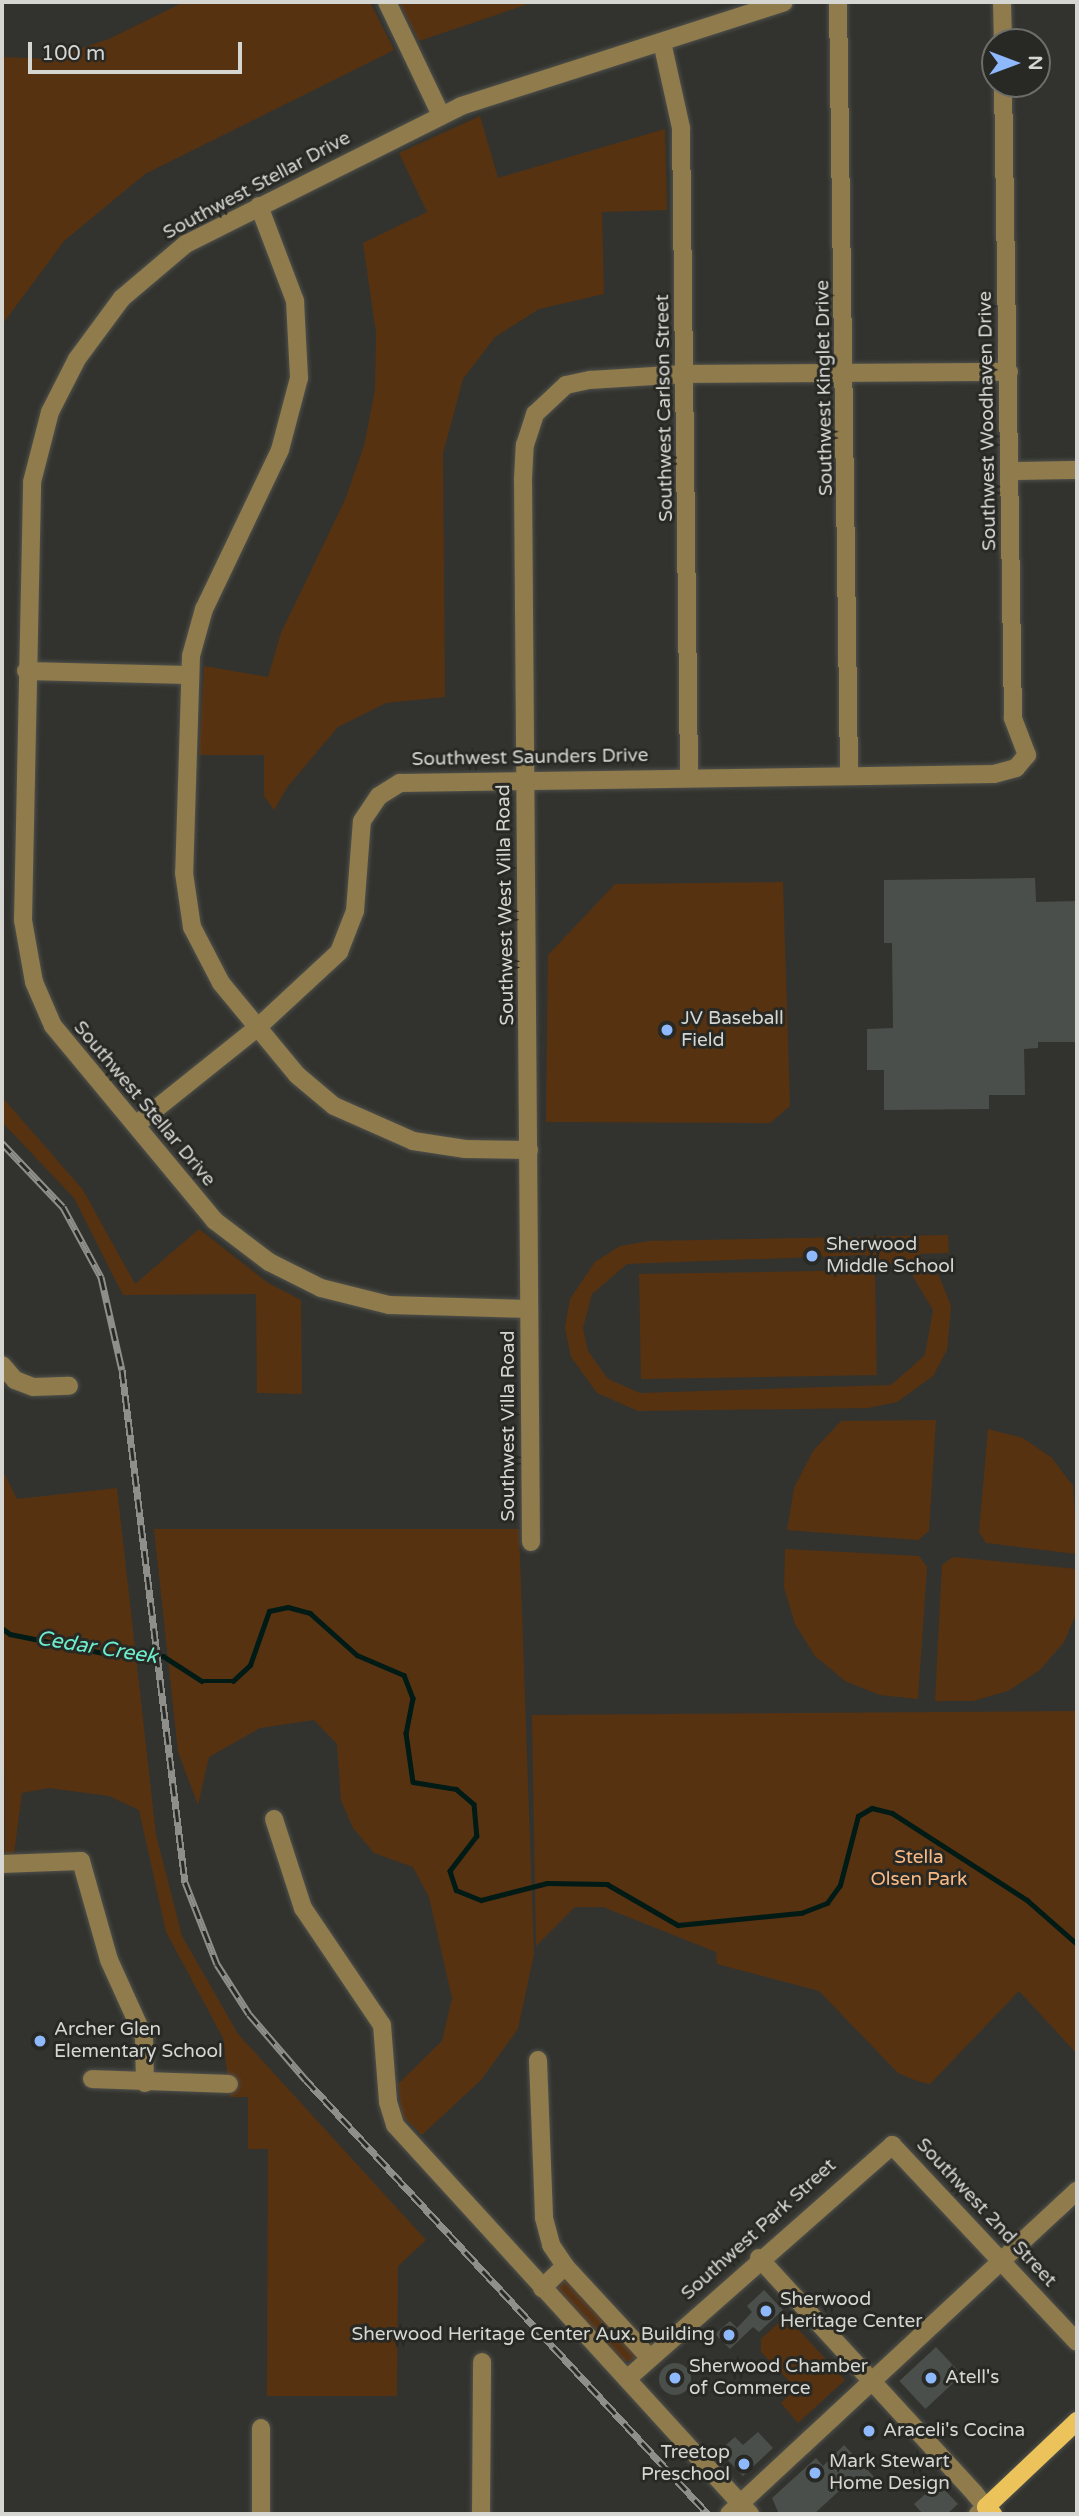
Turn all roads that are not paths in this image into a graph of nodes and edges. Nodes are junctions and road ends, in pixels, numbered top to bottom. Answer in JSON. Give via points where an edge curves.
{"nodes":[{"id":1,"x":387,"y":2,"type":"edge"},
{"id":2,"x":784,"y":2,"type":"edge"},
{"id":3,"x":838,"y":2,"type":"edge"},
{"id":4,"x":1002,"y":2,"type":"edge"},
{"id":5,"x":1003,"y":28,"type":"edge"},
{"id":6,"x":662,"y":42,"type":"junction"},
{"id":7,"x":1003,"y":98,"type":"edge"},
{"id":8,"x":441,"y":115,"type":"junction"},
{"id":9,"x":259,"y":206,"type":"junction"},
{"id":10,"x":1009,"y":372,"type":"junction"},
{"id":11,"x":847,"y":373,"type":"junction"},
{"id":12,"x":685,"y":374,"type":"junction"},
{"id":13,"x":1077,"y":470,"type":"edge"},
{"id":14,"x":1011,"y":471,"type":"junction"},
{"id":15,"x":26,"y":671,"type":"junction"},
{"id":16,"x":188,"y":675,"type":"junction"},
{"id":17,"x":1027,"y":755,"type":"joint"},
{"id":18,"x":849,"y":774,"type":"junction"},
{"id":19,"x":688,"y":776,"type":"junction"},
{"id":20,"x":525,"y":778,"type":"junction"},
{"id":21,"x":257,"y":1028,"type":"junction"},
{"id":22,"x":137,"y":1124,"type":"junction"},
{"id":23,"x":529,"y":1150,"type":"junction"},
{"id":24,"x":529,"y":1309,"type":"junction"},
{"id":25,"x":2,"y":1365,"type":"edge"},
{"id":26,"x":69,"y":1386,"type":"dead end"},
{"id":27,"x":531,"y":1542,"type":"dead end"},
{"id":28,"x":274,"y":1819,"type":"dead end"},
{"id":29,"x":2,"y":1864,"type":"edge"},
{"id":30,"x":538,"y":2060,"type":"dead end"},
{"id":31,"x":92,"y":2079,"type":"dead end"},
{"id":32,"x":145,"y":2083,"type":"junction"},
{"id":33,"x":229,"y":2084,"type":"dead end"},
{"id":34,"x":892,"y":2145,"type":"joint"},
{"id":35,"x":1077,"y":2192,"type":"edge"},
{"id":36,"x":759,"y":2258,"type":"junction"},
{"id":37,"x":1002,"y":2261,"type":"junction"},
{"id":38,"x":565,"y":2266,"type":"junction"},
{"id":39,"x":542,"y":2288,"type":"junction"},
{"id":40,"x":1077,"y":2342,"type":"edge"},
{"id":41,"x":650,"y":2358,"type":"junction"},
{"id":42,"x":482,"y":2362,"type":"dead end"},
{"id":43,"x":627,"y":2379,"type":"junction"},
{"id":44,"x":871,"y":2382,"type":"junction"},
{"id":45,"x":1077,"y":2421,"type":"edge"},
{"id":46,"x":261,"y":2428,"type":"dead end"},
{"id":47,"x":740,"y":2511,"type":"edge"},
{"id":48,"x":986,"y":2512,"type":"edge"},
{"id":49,"x":261,"y":2514,"type":"edge"},
{"id":50,"x":481,"y":2514,"type":"edge"}],
"edges":[{"from":1,"to":8,"type":"street"},
{"from":2,"to":6,"type":"street","name":"Southwest Stellar Drive"},
{"from":3,"to":11,"type":"street","name":"Southwest Kinglet Drive"},
{"from":4,"to":5,"type":"street"},
{"from":6,"to":8,"type":"street","name":"Southwest Stellar Drive"},
{"from":6,"to":12,"type":"street","name":"Southwest Carlson Street","via":[[681,128]]},
{"from":7,"to":10,"type":"street","name":"Southwest Woodhaven Drive"},
{"from":8,"to":9,"type":"street","name":"Southwest Stellar Drive"},
{"from":9,"to":15,"type":"street","name":"Southwest Stellar Drive","via":[[203,233],[149,271],[106,317],[66,376],[38,450],[29,502]]},
{"from":9,"to":16,"type":"street","via":[[295,301],[297,389],[280,450],[204,609]]},
{"from":10,"to":11,"type":"street","name":"Southwest West Villa Road"},
{"from":10,"to":14,"type":"street","name":"Southwest Woodhaven Drive"},
{"from":11,"to":12,"type":"street","name":"Southwest West Villa Road"},
{"from":11,"to":18,"type":"street","name":"Southwest Kinglet Drive"},
{"from":12,"to":19,"type":"street","name":"Southwest Carlson Street"},
{"from":12,"to":20,"type":"street","name":"Southwest West Villa Road","via":[[566,385],[535,414],[525,445],[523,479]]},
{"from":13,"to":14,"type":"street"},
{"from":14,"to":17,"type":"street","name":"Southwest Woodhaven Drive","via":[[1013,718]]},
{"from":15,"to":16,"type":"street"},
{"from":15,"to":22,"type":"street","name":"Southwest Stellar Drive","via":[[23,920],[28,961],[41,1004],[63,1043]]},
{"from":16,"to":21,"type":"street","via":[[186,902],[202,954]]},
{"from":17,"to":18,"type":"street","name":"Southwest Saunders Drive","via":[[1016,768],[994,774]]},
{"from":18,"to":19,"type":"street","name":"Southwest Saunders Drive"},
{"from":19,"to":20,"type":"street","name":"Southwest Saunders Drive"},
{"from":20,"to":21,"type":"street","name":"Southwest Saunders Drive","via":[[411,780],[379,796],[359,833],[357,897],[346,940],[321,973]]},
{"from":20,"to":23,"type":"street","name":"Southwest West Villa Road"},
{"from":21,"to":22,"type":"street","name":"Southwest Saunders Drive"},
{"from":21,"to":23,"type":"street","via":[[310,1088],[359,1121],[441,1147]]},
{"from":22,"to":24,"type":"street","name":"Southwest Stellar Drive","via":[[215,1221],[253,1253],[301,1279],[406,1308]]},
{"from":23,"to":24,"type":"street","name":"Southwest West Villa Road"},
{"from":24,"to":27,"type":"street","name":"Southwest Villa Road"},
{"from":25,"to":26,"type":"street","via":[[15,1380],[33,1387]]},
{"from":28,"to":39,"type":"street","via":[[303,1908],[382,2025],[388,2102],[395,2125]]},
{"from":29,"to":32,"type":"street","via":[[81,1861],[109,1960],[144,2037]]},
{"from":30,"to":38,"type":"street","via":[[544,2218],[551,2245]]},
{"from":31,"to":32,"type":"street"},
{"from":32,"to":33,"type":"street"},
{"from":34,"to":36,"type":"street","name":"Southwest Park Street"},
{"from":34,"to":37,"type":"street","name":"Southwest 2nd Street"},
{"from":35,"to":37,"type":"street"},
{"from":36,"to":41,"type":"street","name":"Southwest Park Street"},
{"from":36,"to":44,"type":"street"},
{"from":37,"to":40,"type":"street","name":"Southwest 2nd Street"},
{"from":37,"to":44,"type":"street"},
{"from":38,"to":39,"type":"street"},
{"from":38,"to":41,"type":"street"},
{"from":39,"to":43,"type":"street"},
{"from":41,"to":43,"type":"street","name":"Southwest Park Street"},
{"from":42,"to":50,"type":"street"},
{"from":43,"to":47,"type":"street"},
{"from":44,"to":47,"type":"street"},
{"from":44,"to":48,"type":"street"},
{"from":45,"to":48,"type":"main road"},
{"from":46,"to":49,"type":"street"}]}
